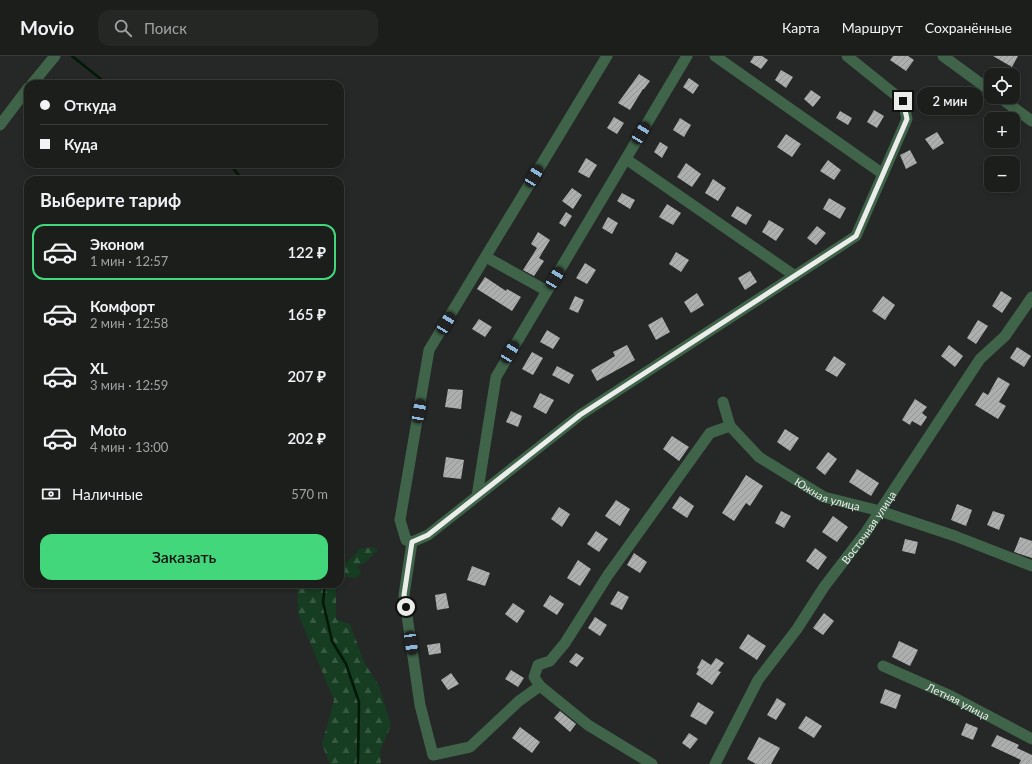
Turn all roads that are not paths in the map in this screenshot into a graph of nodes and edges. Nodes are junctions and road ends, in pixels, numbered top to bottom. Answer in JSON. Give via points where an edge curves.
{"nodes":[{"id":1,"x":55,"y":56,"type":"edge"},
{"id":2,"x":607,"y":56,"type":"edge"},
{"id":3,"x":687,"y":56,"type":"edge"},
{"id":4,"x":715,"y":56,"type":"edge"},
{"id":5,"x":846,"y":56,"type":"edge"},
{"id":6,"x":943,"y":56,"type":"edge"},
{"id":7,"x":35,"y":80,"type":"edge"},
{"id":8,"x":984,"y":86,"type":"edge"},
{"id":9,"x":24,"y":93,"type":"edge"},
{"id":10,"x":1009,"y":104,"type":"edge"},
{"id":11,"x":1032,"y":121,"type":"edge"},
{"id":12,"x":0,"y":125,"type":"edge"},
{"id":13,"x":626,"y":159,"type":"junction"},
{"id":14,"x":883,"y":174,"type":"junction"},
{"id":15,"x":486,"y":257,"type":"junction"},
{"id":16,"x":795,"y":276,"type":"junction"},
{"id":17,"x":547,"y":291,"type":"junction"},
{"id":18,"x":1032,"y":297,"type":"edge"},
{"id":19,"x":723,"y":402,"type":"dead end"},
{"id":20,"x":730,"y":426,"type":"junction"},
{"id":21,"x":477,"y":496,"type":"junction"},
{"id":22,"x":880,"y":510,"type":"junction"},
{"id":23,"x":412,"y":542,"type":"junction"},
{"id":24,"x":1032,"y":566,"type":"edge"},
{"id":25,"x":883,"y":666,"type":"dead end"},
{"id":26,"x":540,"y":686,"type":"junction"},
{"id":27,"x":1032,"y":739,"type":"edge"},
{"id":28,"x":652,"y":764,"type":"edge"},
{"id":29,"x":715,"y":764,"type":"edge"}],
"edges":[{"from":1,"to":7,"type":"street"},
{"from":2,"to":15,"type":"street"},
{"from":3,"to":13,"type":"street"},
{"from":4,"to":14,"type":"street"},
{"from":5,"to":14,"type":"street","via":[[903,101],[907,119]]},
{"from":6,"to":8,"type":"street"},
{"from":9,"to":12,"type":"street"},
{"from":10,"to":11,"type":"street"},
{"from":13,"to":16,"type":"street"},
{"from":13,"to":17,"type":"street"},
{"from":14,"to":16,"type":"street","via":[[856,236]]},
{"from":15,"to":17,"type":"street"},
{"from":15,"to":23,"type":"street","via":[[429,350],[400,520],[406,540]]},
{"from":16,"to":21,"type":"street","via":[[580,415]]},
{"from":17,"to":21,"type":"street","via":[[496,377]]},
{"from":18,"to":22,"type":"street","name":"Восточная улица","via":[[1005,336],[980,359]]},
{"from":19,"to":20,"type":"street","name":"Южная улица"},
{"from":20,"to":22,"type":"street","name":"Южная улица","via":[[759,458],[824,497]]},
{"from":20,"to":26,"type":"street","via":[[710,433],[608,575],[566,643],[550,661],[538,665],[534,677]]},
{"from":21,"to":23,"type":"street","via":[[428,535]]},
{"from":22,"to":24,"type":"street","name":"Южная улица"},
{"from":22,"to":29,"type":"street","name":"Восточная улица","via":[[824,587],[798,629],[758,680]]},
{"from":23,"to":26,"type":"street","via":[[404,595],[420,705],[433,755],[470,747],[519,701]]},
{"from":25,"to":27,"type":"street","name":"Летняя улица","via":[[951,696]]},
{"from":26,"to":28,"type":"street","via":[[588,725]]}]}
